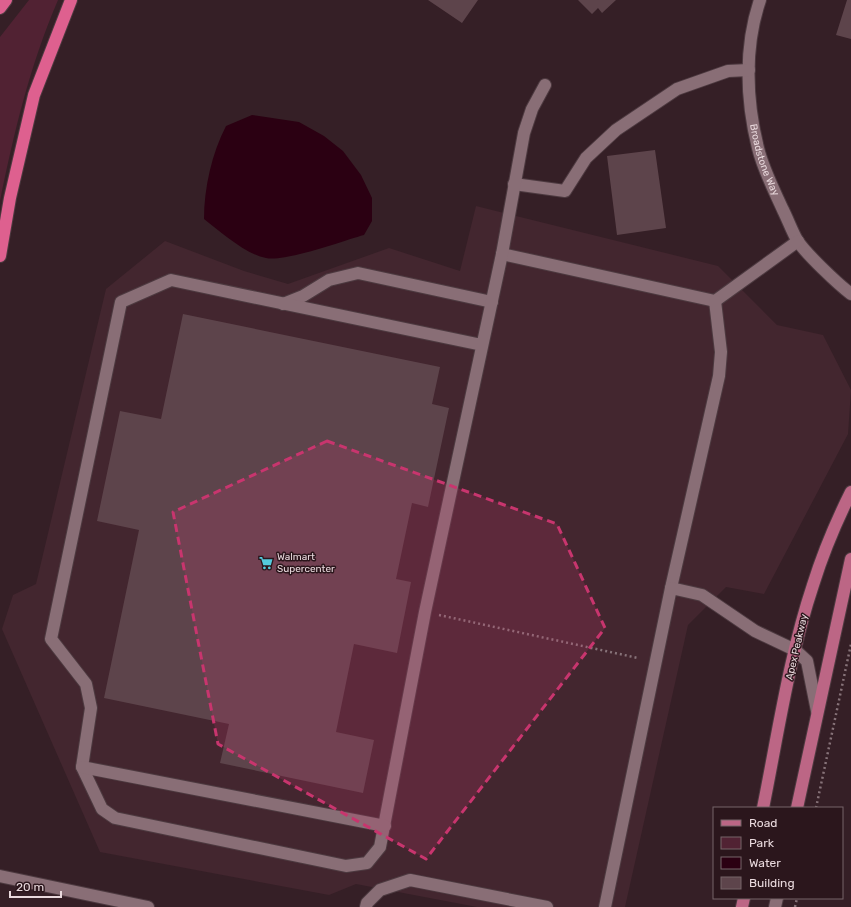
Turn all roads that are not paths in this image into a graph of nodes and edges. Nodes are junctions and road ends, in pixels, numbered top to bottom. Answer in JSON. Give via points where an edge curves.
{"nodes":[{"id":1,"x":6,"y":0,"type":"edge"},
{"id":2,"x":71,"y":0,"type":"edge"},
{"id":3,"x":760,"y":0,"type":"edge"},
{"id":4,"x":0,"y":8,"type":"edge"},
{"id":5,"x":749,"y":70,"type":"junction"},
{"id":6,"x":545,"y":85,"type":"dead end"},
{"id":7,"x":514,"y":184,"type":"junction"},
{"id":8,"x":798,"y":242,"type":"junction"},
{"id":9,"x":502,"y":254,"type":"junction"},
{"id":10,"x":0,"y":256,"type":"edge"},
{"id":11,"x":851,"y":294,"type":"edge"},
{"id":12,"x":715,"y":301,"type":"junction"},
{"id":13,"x":492,"y":302,"type":"junction"},
{"id":14,"x":283,"y":304,"type":"junction"},
{"id":15,"x":482,"y":346,"type":"junction"},
{"id":16,"x":851,"y":492,"type":"edge"},
{"id":17,"x":851,"y":559,"type":"edge"},
{"id":18,"x":671,"y":588,"type":"junction"},
{"id":19,"x":795,"y":650,"type":"junction"},
{"id":20,"x":817,"y":711,"type":"junction"},
{"id":21,"x":82,"y":767,"type":"junction"},
{"id":22,"x":763,"y":807,"type":"edge"},
{"id":23,"x":796,"y":807,"type":"edge"},
{"id":24,"x":385,"y":826,"type":"junction"},
{"id":25,"x":0,"y":876,"type":"edge"},
{"id":26,"x":148,"y":907,"type":"edge"},
{"id":27,"x":366,"y":907,"type":"edge"},
{"id":28,"x":547,"y":907,"type":"edge"},
{"id":29,"x":605,"y":907,"type":"edge"}],
"edges":[{"from":1,"to":4,"type":"highway"},
{"from":2,"to":10,"type":"highway","via":[[34,95],[10,198]]},
{"from":3,"to":5,"type":"street","name":"Broadstone Way","via":[[751,34]]},
{"from":5,"to":7,"type":"street","via":[[728,71],[677,89],[611,134],[586,158],[565,190]]},
{"from":5,"to":8,"type":"street","name":"Broadstone Way","via":[[750,107],[758,148]]},
{"from":6,"to":7,"type":"street","via":[[532,109],[524,134]]},
{"from":7,"to":9,"type":"street"},
{"from":8,"to":11,"type":"street","name":"Broadstone Way"},
{"from":8,"to":12,"type":"street"},
{"from":9,"to":12,"type":"street"},
{"from":9,"to":13,"type":"street"},
{"from":12,"to":18,"type":"street","via":[[721,352],[719,376]]},
{"from":13,"to":14,"type":"street","via":[[358,273],[329,280],[303,296]]},
{"from":13,"to":15,"type":"street"},
{"from":14,"to":15,"type":"street"},
{"from":14,"to":21,"type":"street","via":[[171,280],[121,302],[51,639],[86,684],[91,708]]},
{"from":15,"to":24,"type":"street","via":[[440,536]]},
{"from":16,"to":19,"type":"main road","name":"Apex Peakway","via":[[834,526],[812,586]]},
{"from":17,"to":20,"type":"main road"},
{"from":18,"to":19,"type":"street","via":[[702,595],[754,631]]},
{"from":18,"to":29,"type":"street"},
{"from":19,"to":20,"type":"street","via":[[807,661]]},
{"from":19,"to":22,"type":"main road","name":"Apex Peakway"},
{"from":20,"to":23,"type":"main road"},
{"from":21,"to":24,"type":"street"},
{"from":21,"to":24,"type":"street","via":[[102,809],[115,818],[346,866],[367,863],[380,847]]},
{"from":25,"to":26,"type":"street"},
{"from":27,"to":28,"type":"street","via":[[367,902],[380,890],[410,880]]}]}
